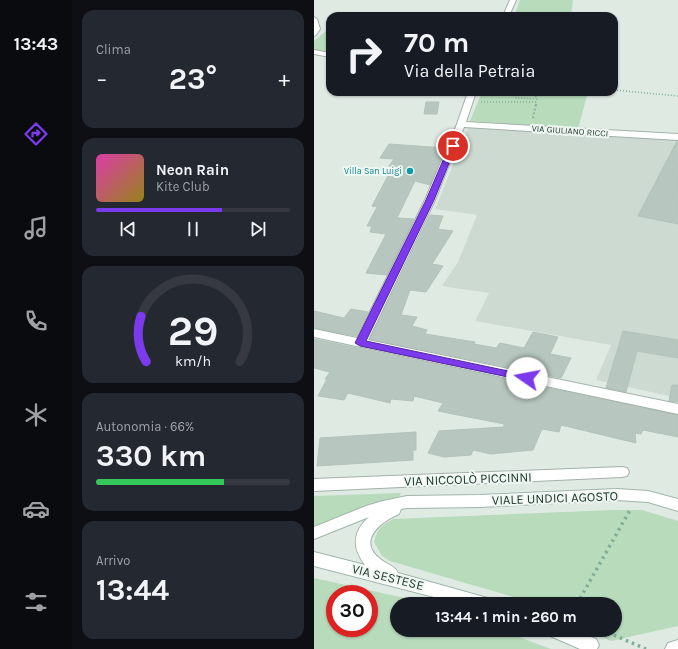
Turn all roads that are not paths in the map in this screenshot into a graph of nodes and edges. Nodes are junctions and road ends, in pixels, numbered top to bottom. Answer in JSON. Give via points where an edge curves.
{"nodes":[{"id":1,"x":513,"y":0,"type":"edge"},
{"id":2,"x":508,"y":12,"type":"edge"},
{"id":3,"x":314,"y":19,"type":"edge"},
{"id":4,"x":314,"y":34,"type":"edge"},
{"id":5,"x":314,"y":52,"type":"edge"},
{"id":6,"x":326,"y":54,"type":"edge"},
{"id":7,"x":470,"y":96,"type":"edge"},
{"id":8,"x":461,"y":124,"type":"junction"},
{"id":9,"x":678,"y":138,"type":"edge"},
{"id":10,"x":314,"y":333,"type":"edge"},
{"id":11,"x":360,"y":343,"type":"junction"},
{"id":12,"x":678,"y":409,"type":"edge"},
{"id":13,"x":622,"y":472,"type":"dead end"},
{"id":14,"x":314,"y":485,"type":"edge"},
{"id":15,"x":431,"y":502,"type":"junction"},
{"id":16,"x":678,"y":505,"type":"edge"},
{"id":17,"x":314,"y":533,"type":"edge"},
{"id":18,"x":314,"y":559,"type":"edge"},
{"id":19,"x":415,"y":584,"type":"junction"},
{"id":20,"x":460,"y":597,"type":"edge"},
{"id":21,"x":571,"y":637,"type":"edge"},
{"id":22,"x":590,"y":645,"type":"dead end"},
{"id":23,"x":678,"y":648,"type":"edge"},
{"id":24,"x":675,"y":649,"type":"edge"}],
"edges":[{"from":1,"to":2,"type":"street"},
{"from":3,"to":4,"type":"street","via":[[318,29]]},
{"from":5,"to":6,"type":"street"},
{"from":7,"to":8,"type":"street"},
{"from":8,"to":9,"type":"street","name":"VIA GIULIANO RICCI"},
{"from":8,"to":11,"type":"street","via":[[430,200]]},
{"from":10,"to":11,"type":"street"},
{"from":11,"to":12,"type":"street"},
{"from":13,"to":14,"type":"street","name":"VIA NICCOLÒ PICCINNI"},
{"from":15,"to":16,"type":"street","name":"VIALE UNDICI AGOSTO","via":[[633,495],[661,499]]},
{"from":15,"to":17,"type":"street","name":"VIALE UNDICI AGOSTO","via":[[389,505]]},
{"from":15,"to":19,"type":"street","name":"VIALE UNDICI AGOSTO","via":[[381,515],[367,528],[363,542],[363,548],[371,561]]},
{"from":18,"to":19,"type":"street","name":"VIA SESTESE"},
{"from":19,"to":20,"type":"street","name":"VIA SESTESE"},
{"from":21,"to":22,"type":"street"},
{"from":23,"to":24,"type":"street"}]}
